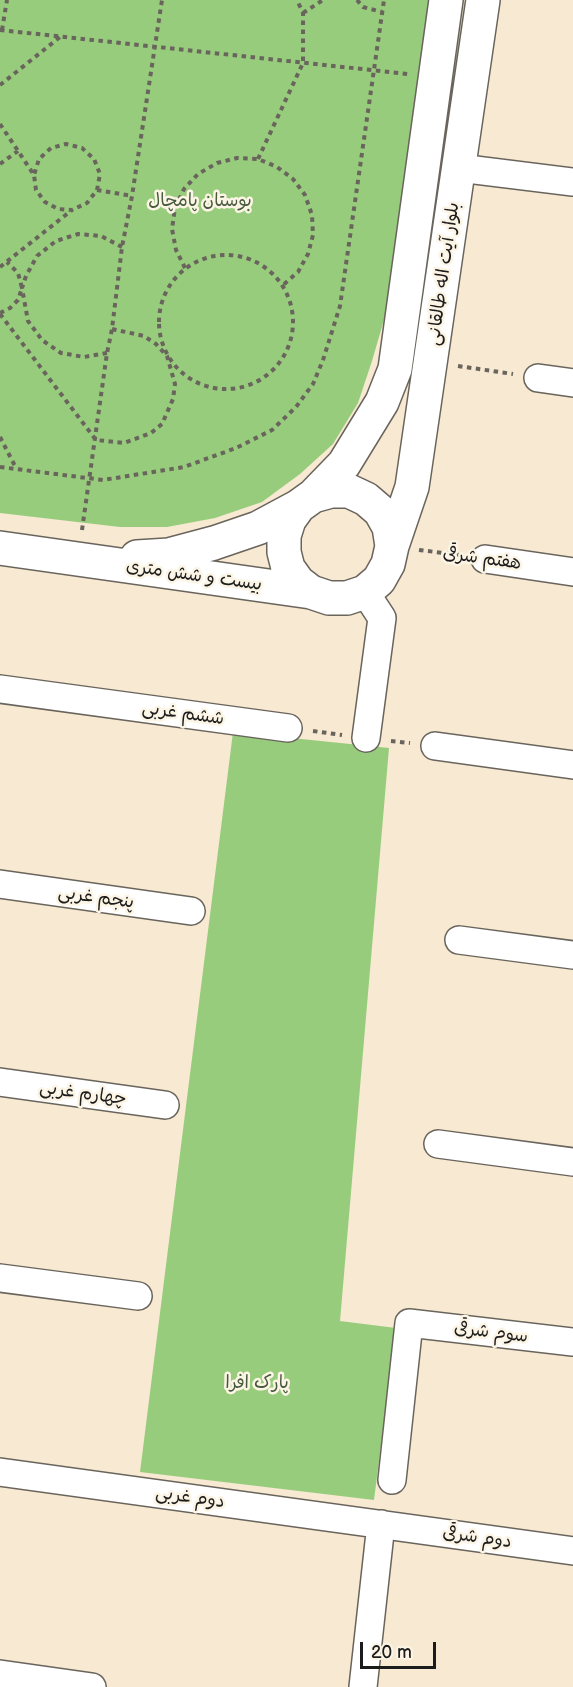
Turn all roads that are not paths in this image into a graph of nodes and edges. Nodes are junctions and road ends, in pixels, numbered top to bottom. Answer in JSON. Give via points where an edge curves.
{"nodes":[{"id":1,"x":446,"y":0,"type":"edge"},
{"id":2,"x":483,"y":0,"type":"edge"},
{"id":3,"x":459,"y":168,"type":"junction"},
{"id":4,"x":573,"y":182,"type":"edge"},
{"id":5,"x":538,"y":378,"type":"road end"},
{"id":6,"x":573,"y":383,"type":"edge"},
{"id":7,"x":306,"y":501,"type":"junction"},
{"id":8,"x":392,"y":546,"type":"junction"},
{"id":9,"x":0,"y":548,"type":"edge"},
{"id":10,"x":485,"y":559,"type":"road end"},
{"id":11,"x":78,"y":561,"type":"junction"},
{"id":12,"x":573,"y":572,"type":"edge"},
{"id":13,"x":311,"y":592,"type":"junction"},
{"id":14,"x":364,"y":592,"type":"junction"},
{"id":15,"x":0,"y":689,"type":"edge"},
{"id":16,"x":288,"y":728,"type":"road end"},
{"id":17,"x":366,"y":738,"type":"road end"},
{"id":18,"x":435,"y":746,"type":"road end"},
{"id":19,"x":573,"y":765,"type":"edge"},
{"id":20,"x":0,"y":884,"type":"edge"},
{"id":21,"x":191,"y":911,"type":"dead end"},
{"id":22,"x":459,"y":940,"type":"dead end"},
{"id":23,"x":573,"y":955,"type":"edge"},
{"id":24,"x":0,"y":1082,"type":"edge"},
{"id":25,"x":165,"y":1105,"type":"dead end"},
{"id":26,"x":438,"y":1144,"type":"dead end"},
{"id":27,"x":573,"y":1162,"type":"edge"},
{"id":28,"x":0,"y":1278,"type":"edge"},
{"id":29,"x":138,"y":1296,"type":"dead end"},
{"id":30,"x":573,"y":1342,"type":"edge"},
{"id":31,"x":0,"y":1472,"type":"edge"},
{"id":32,"x":392,"y":1480,"type":"dead end"},
{"id":33,"x":381,"y":1524,"type":"junction"},
{"id":34,"x":573,"y":1551,"type":"edge"},
{"id":35,"x":0,"y":1674,"type":"edge"},
{"id":36,"x":92,"y":1687,"type":"edge"},
{"id":37,"x":363,"y":1687,"type":"edge"}],
"edges":[{"from":1,"to":7,"type":"street","name":"بلوار آیت اله طالقانی","via":[[395,369],[382,402],[344,464]]},
{"from":2,"to":3,"type":"street","name":"بلوار آیت اله طالقانی"},
{"from":3,"to":4,"type":"street"},
{"from":3,"to":8,"type":"street","name":"بلوار آیت اله طالقانی","via":[[412,487]]},
{"from":5,"to":6,"type":"street"},
{"from":7,"to":8,"type":"street","via":[[331,491],[349,491],[366,499],[385,519]]},
{"from":7,"to":11,"type":"street","name":"بیست و شش متری","via":[[258,528],[169,555]]},
{"from":7,"to":13,"type":"street","via":[[289,520],[284,552],[288,568]]},
{"from":8,"to":14,"type":"street","via":[[379,580]]},
{"from":9,"to":11,"type":"street","name":"بیست و شش متری"},
{"from":10,"to":12,"type":"street","name":"هفتم شرقی"},
{"from":11,"to":13,"type":"street","name":"بیست و شش متری"},
{"from":13,"to":14,"type":"street","via":[[329,598],[347,598]]},
{"from":14,"to":17,"type":"street","via":[[382,618]]},
{"from":15,"to":16,"type":"street","name":"ششم غربی"},
{"from":18,"to":19,"type":"street"},
{"from":20,"to":21,"type":"street","name":"پنجم غربی"},
{"from":22,"to":23,"type":"street"},
{"from":24,"to":25,"type":"street","name":"چهارم غربی"},
{"from":26,"to":27,"type":"street"},
{"from":28,"to":29,"type":"street"},
{"from":30,"to":32,"type":"street","name":"سوم شرقی","via":[[409,1323]]},
{"from":31,"to":33,"type":"street","name":"دوم غربی"},
{"from":33,"to":34,"type":"street","name":"دوم شرقی"},
{"from":33,"to":37,"type":"street"},
{"from":35,"to":36,"type":"street"}]}
